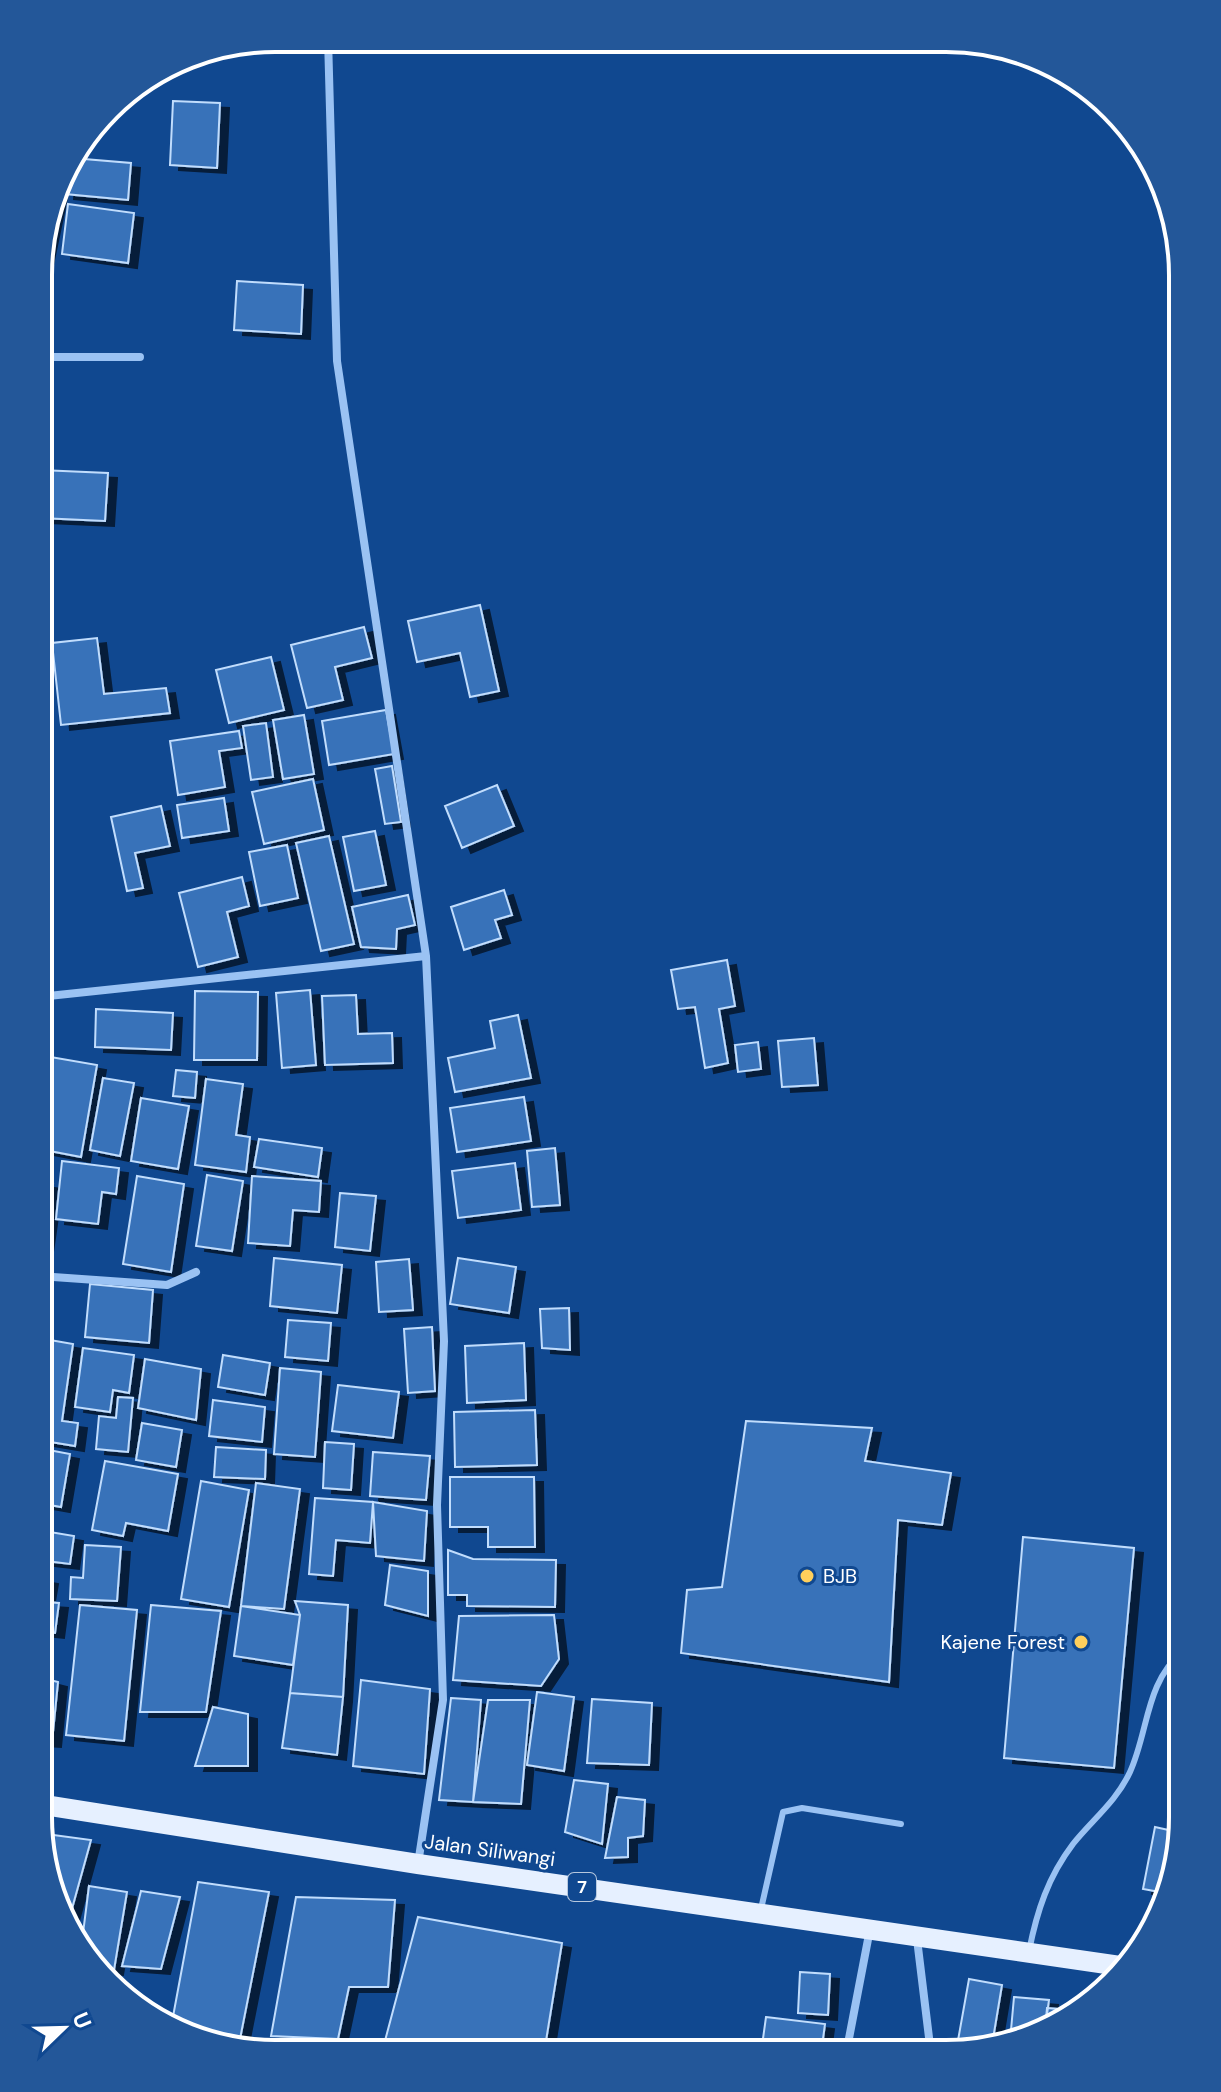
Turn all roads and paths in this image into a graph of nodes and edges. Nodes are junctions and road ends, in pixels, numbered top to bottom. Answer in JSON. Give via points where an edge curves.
{"nodes":[{"id":1,"x":328,"y":52,"type":"edge"},
{"id":2,"x":52,"y":357,"type":"edge"},
{"id":3,"x":140,"y":357,"type":"dead end"},
{"id":4,"x":426,"y":956,"type":"junction"},
{"id":5,"x":52,"y":996,"type":"edge"},
{"id":6,"x":196,"y":1272,"type":"dead end"},
{"id":7,"x":52,"y":1277,"type":"edge"},
{"id":8,"x":1169,"y":1662,"type":"edge"},
{"id":9,"x":52,"y":1811,"type":"edge"},
{"id":10,"x":901,"y":1824,"type":"dead end"},
{"id":11,"x":418,"y":1864,"type":"junction"},
{"id":12,"x":761,"y":1913,"type":"junction"},
{"id":13,"x":870,"y":1928,"type":"junction"},
{"id":14,"x":917,"y":1934,"type":"junction"},
{"id":15,"x":1029,"y":1952,"type":"junction"},
{"id":16,"x":1113,"y":1965,"type":"edge"},
{"id":17,"x":849,"y":2040,"type":"edge"},
{"id":18,"x":929,"y":2040,"type":"edge"}],
"edges":[{"from":1,"to":4,"type":"street","via":[[337,361]]},
{"from":2,"to":3,"type":"street"},
{"from":4,"to":5,"type":"street"},
{"from":4,"to":11,"type":"street","via":[[444,1341],[437,1505],[443,1700]]},
{"from":6,"to":7,"type":"street","via":[[167,1285]]},
{"from":8,"to":15,"type":"lane","via":[[1155,1685],[1130,1771],[1110,1806],[1074,1843],[1050,1879],[1037,1909]]},
{"from":9,"to":11,"type":"main road","name":"Jalan Siliwangi","number":"7"},
{"from":10,"to":12,"type":"lane","via":[[802,1808],[783,1812]]},
{"from":11,"to":12,"type":"main road","name":"Jalan Siliwangi","number":"7"},
{"from":12,"to":13,"type":"main road","name":"Jalan Siliwangi","number":"7"},
{"from":13,"to":14,"type":"main road","name":"Jalan Siliwangi","number":"7"},
{"from":13,"to":17,"type":"street"},
{"from":14,"to":15,"type":"main road","name":"Jalan Siliwangi","number":"7"},
{"from":14,"to":18,"type":"street"},
{"from":15,"to":16,"type":"main road","name":"Jalan Siliwangi","number":"7"}]}
